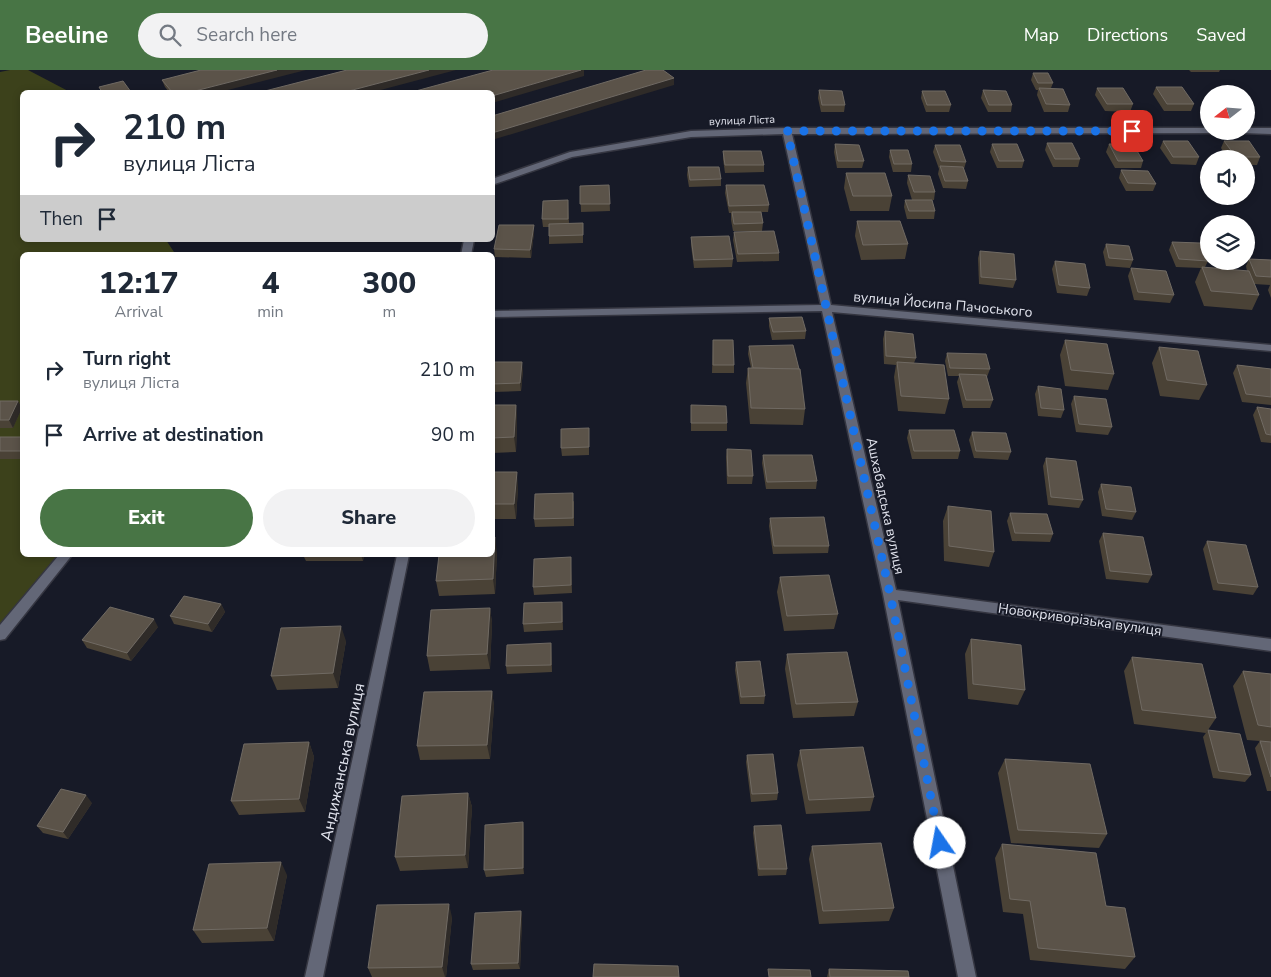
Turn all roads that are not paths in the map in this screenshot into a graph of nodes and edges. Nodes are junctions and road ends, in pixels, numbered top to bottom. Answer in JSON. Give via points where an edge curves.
{"nodes":[{"id":1,"x":787,"y":131,"type":"junction"},
{"id":2,"x":1200,"y":131,"type":"edge"},
{"id":3,"x":1255,"y":131,"type":"edge"},
{"id":4,"x":1271,"y":131,"type":"edge"},
{"id":5,"x":495,"y":181,"type":"edge"},
{"id":6,"x":827,"y":308,"type":"junction"},
{"id":7,"x":495,"y":314,"type":"edge"},
{"id":8,"x":1271,"y":348,"type":"edge"},
{"id":9,"x":64,"y":557,"type":"edge"},
{"id":10,"x":403,"y":557,"type":"edge"},
{"id":11,"x":890,"y":594,"type":"junction"},
{"id":12,"x":0,"y":635,"type":"edge"},
{"id":13,"x":1271,"y":645,"type":"edge"},
{"id":14,"x":314,"y":977,"type":"edge"},
{"id":15,"x":967,"y":977,"type":"edge"}],
"edges":[{"from":1,"to":2,"type":"street","name":"вулиця Ліста"},
{"from":1,"to":5,"type":"street","name":"вулиця Ліста","via":[[691,134],[632,143],[570,155]]},
{"from":1,"to":6,"type":"street","name":"Ашхабадська вулиця"},
{"from":3,"to":4,"type":"street"},
{"from":6,"to":7,"type":"street","name":"вулиця Йосипа Пачоського"},
{"from":6,"to":8,"type":"street","name":"вулиця Йосипа Пачоського"},
{"from":6,"to":11,"type":"street","name":"Ашхабадська вулиця"},
{"from":9,"to":12,"type":"street"},
{"from":10,"to":14,"type":"street","name":"Андижанська вулиця"},
{"from":11,"to":13,"type":"street","name":"Новокриворізька вулиця"},
{"from":11,"to":15,"type":"street","name":"Ашхабадська вулиця"}]}
